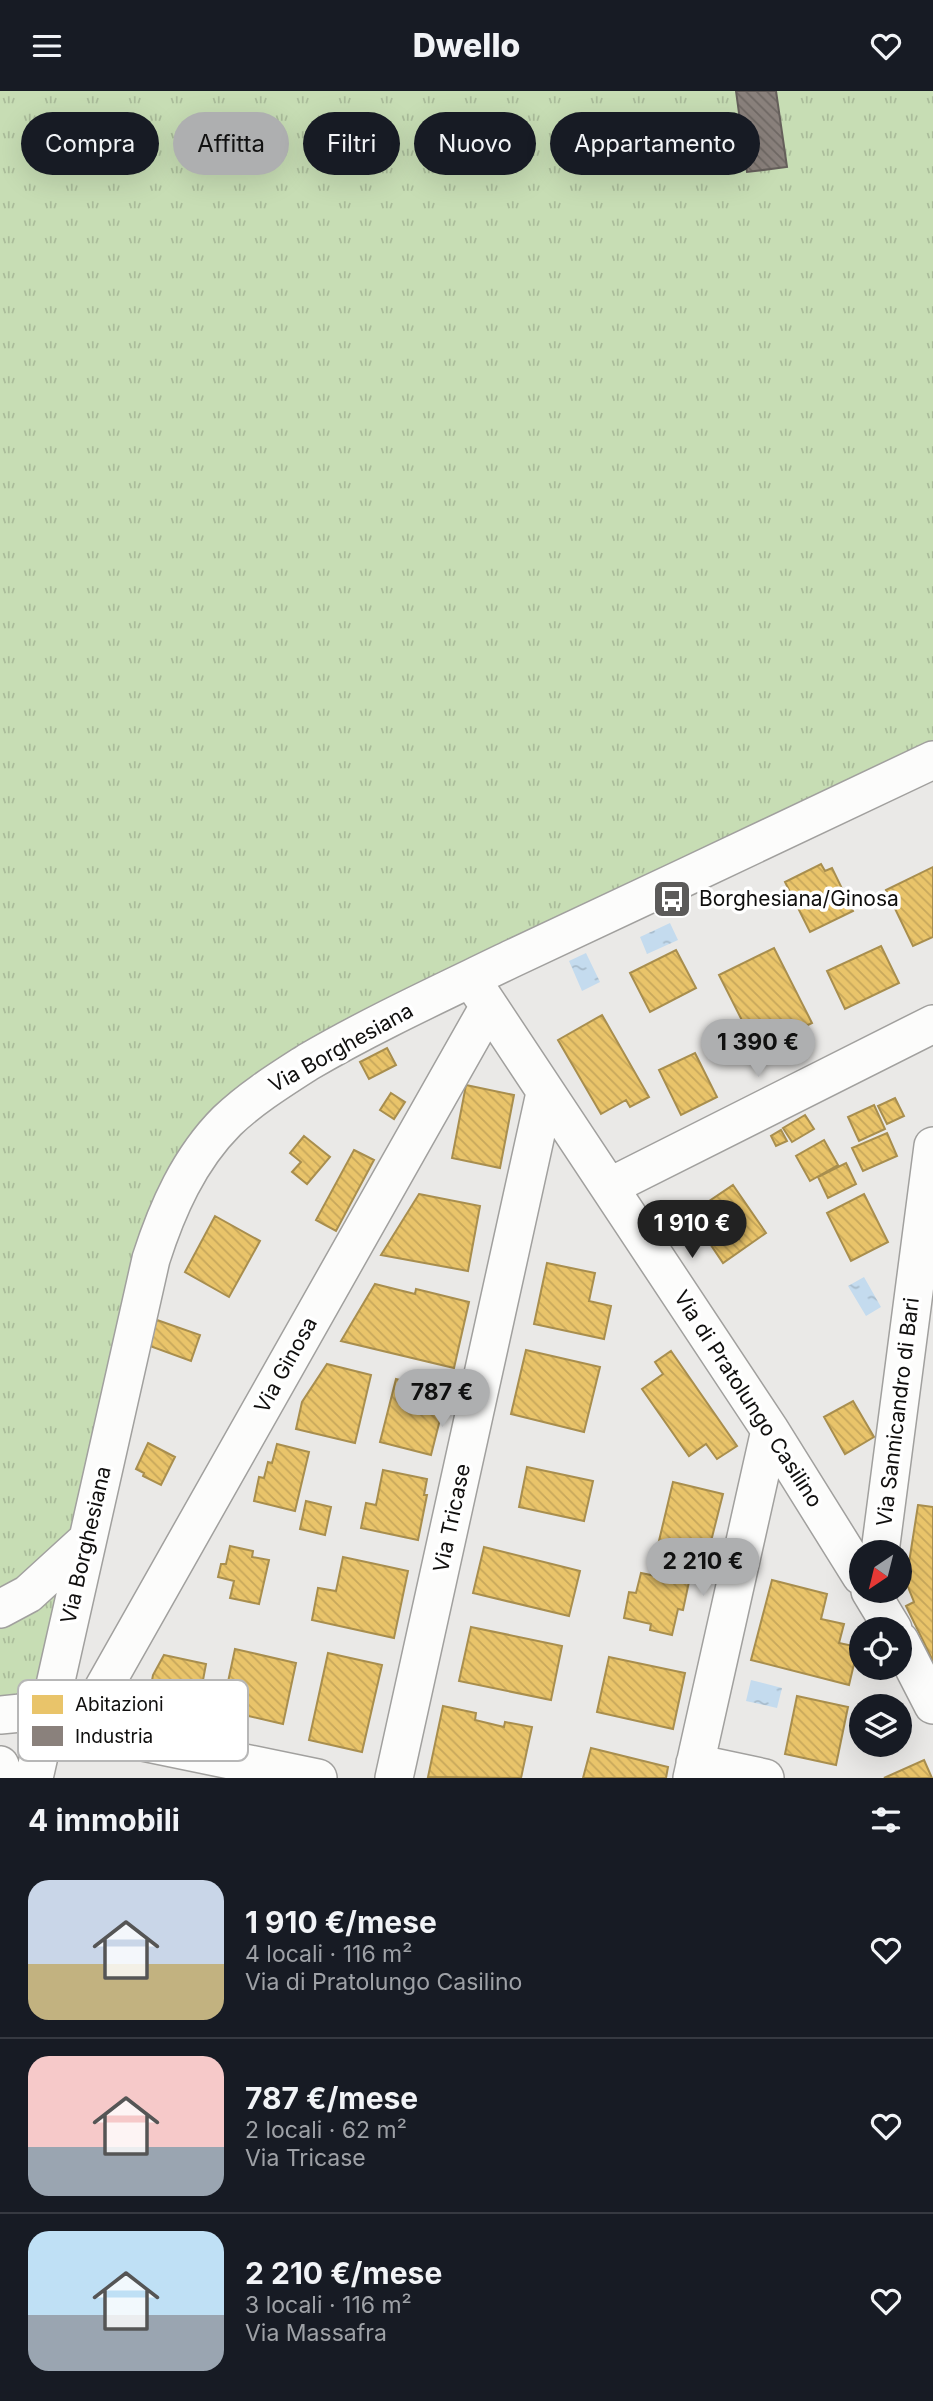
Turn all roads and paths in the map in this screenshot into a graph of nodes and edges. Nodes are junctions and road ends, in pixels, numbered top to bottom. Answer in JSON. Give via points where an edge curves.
{"nodes":[{"id":1,"x":933,"y":760,"type":"edge"},
{"id":2,"x":480,"y":992,"type":"junction"},
{"id":3,"x":933,"y":1024,"type":"edge"},
{"id":4,"x":545,"y":1093,"type":"junction"},
{"id":5,"x":933,"y":1146,"type":"edge"},
{"id":6,"x":609,"y":1187,"type":"junction"},
{"id":7,"x":770,"y":1430,"type":"junction"},
{"id":8,"x":882,"y":1540,"type":"edge"},
{"id":9,"x":86,"y":1541,"type":"junction"},
{"id":10,"x":849,"y":1556,"type":"edge"},
{"id":11,"x":2,"y":1609,"type":"edge"},
{"id":12,"x":63,"y":1647,"type":"junction"},
{"id":13,"x":912,"y":1664,"type":"edge"},
{"id":14,"x":55,"y":1680,"type":"edge"},
{"id":15,"x":107,"y":1680,"type":"edge"},
{"id":16,"x":933,"y":1705,"type":"edge"},
{"id":17,"x":18,"y":1713,"type":"edge"},
{"id":18,"x":0,"y":1715,"type":"edge"},
{"id":19,"x":229,"y":1761,"type":"edge"},
{"id":20,"x":0,"y":1765,"type":"edge"},
{"id":21,"x":694,"y":1771,"type":"edge"},
{"id":22,"x":298,"y":1776,"type":"edge"},
{"id":23,"x":5,"y":1778,"type":"edge"},
{"id":24,"x":394,"y":1778,"type":"edge"},
{"id":25,"x":765,"y":1778,"type":"edge"}],
"edges":[{"from":1,"to":2,"type":"street","name":"Via Borghesiana"},
{"from":2,"to":4,"type":"street","name":"Via di Pratolungo Casilino"},
{"from":2,"to":9,"type":"street","name":"Via Borghesiana","via":[[362,1032],[264,1091],[233,1116],[200,1154],[169,1208],[150,1259]]},
{"from":2,"to":15,"type":"street","name":"Via Ginosa"},
{"from":3,"to":6,"type":"street"},
{"from":4,"to":6,"type":"street","name":"Via di Pratolungo Casilino"},
{"from":4,"to":24,"type":"street","name":"Via Tricase"},
{"from":5,"to":8,"type":"street","name":"Via Sannicandro di Bari"},
{"from":6,"to":7,"type":"street","name":"Via di Pratolungo Casilino"},
{"from":7,"to":10,"type":"street","name":"Via di Pratolungo Casilino"},
{"from":7,"to":21,"type":"street"},
{"from":9,"to":11,"type":"street","via":[[28,1594]]},
{"from":9,"to":12,"type":"street","name":"Via Borghesiana"},
{"from":11,"to":12,"type":"street","via":[[28,1615]]},
{"from":12,"to":14,"type":"street","name":"Via Borghesiana"},
{"from":13,"to":16,"type":"street"},
{"from":17,"to":18,"type":"street"},
{"from":19,"to":22,"type":"street"},
{"from":20,"to":23,"type":"street"},
{"from":21,"to":25,"type":"street"}]}
